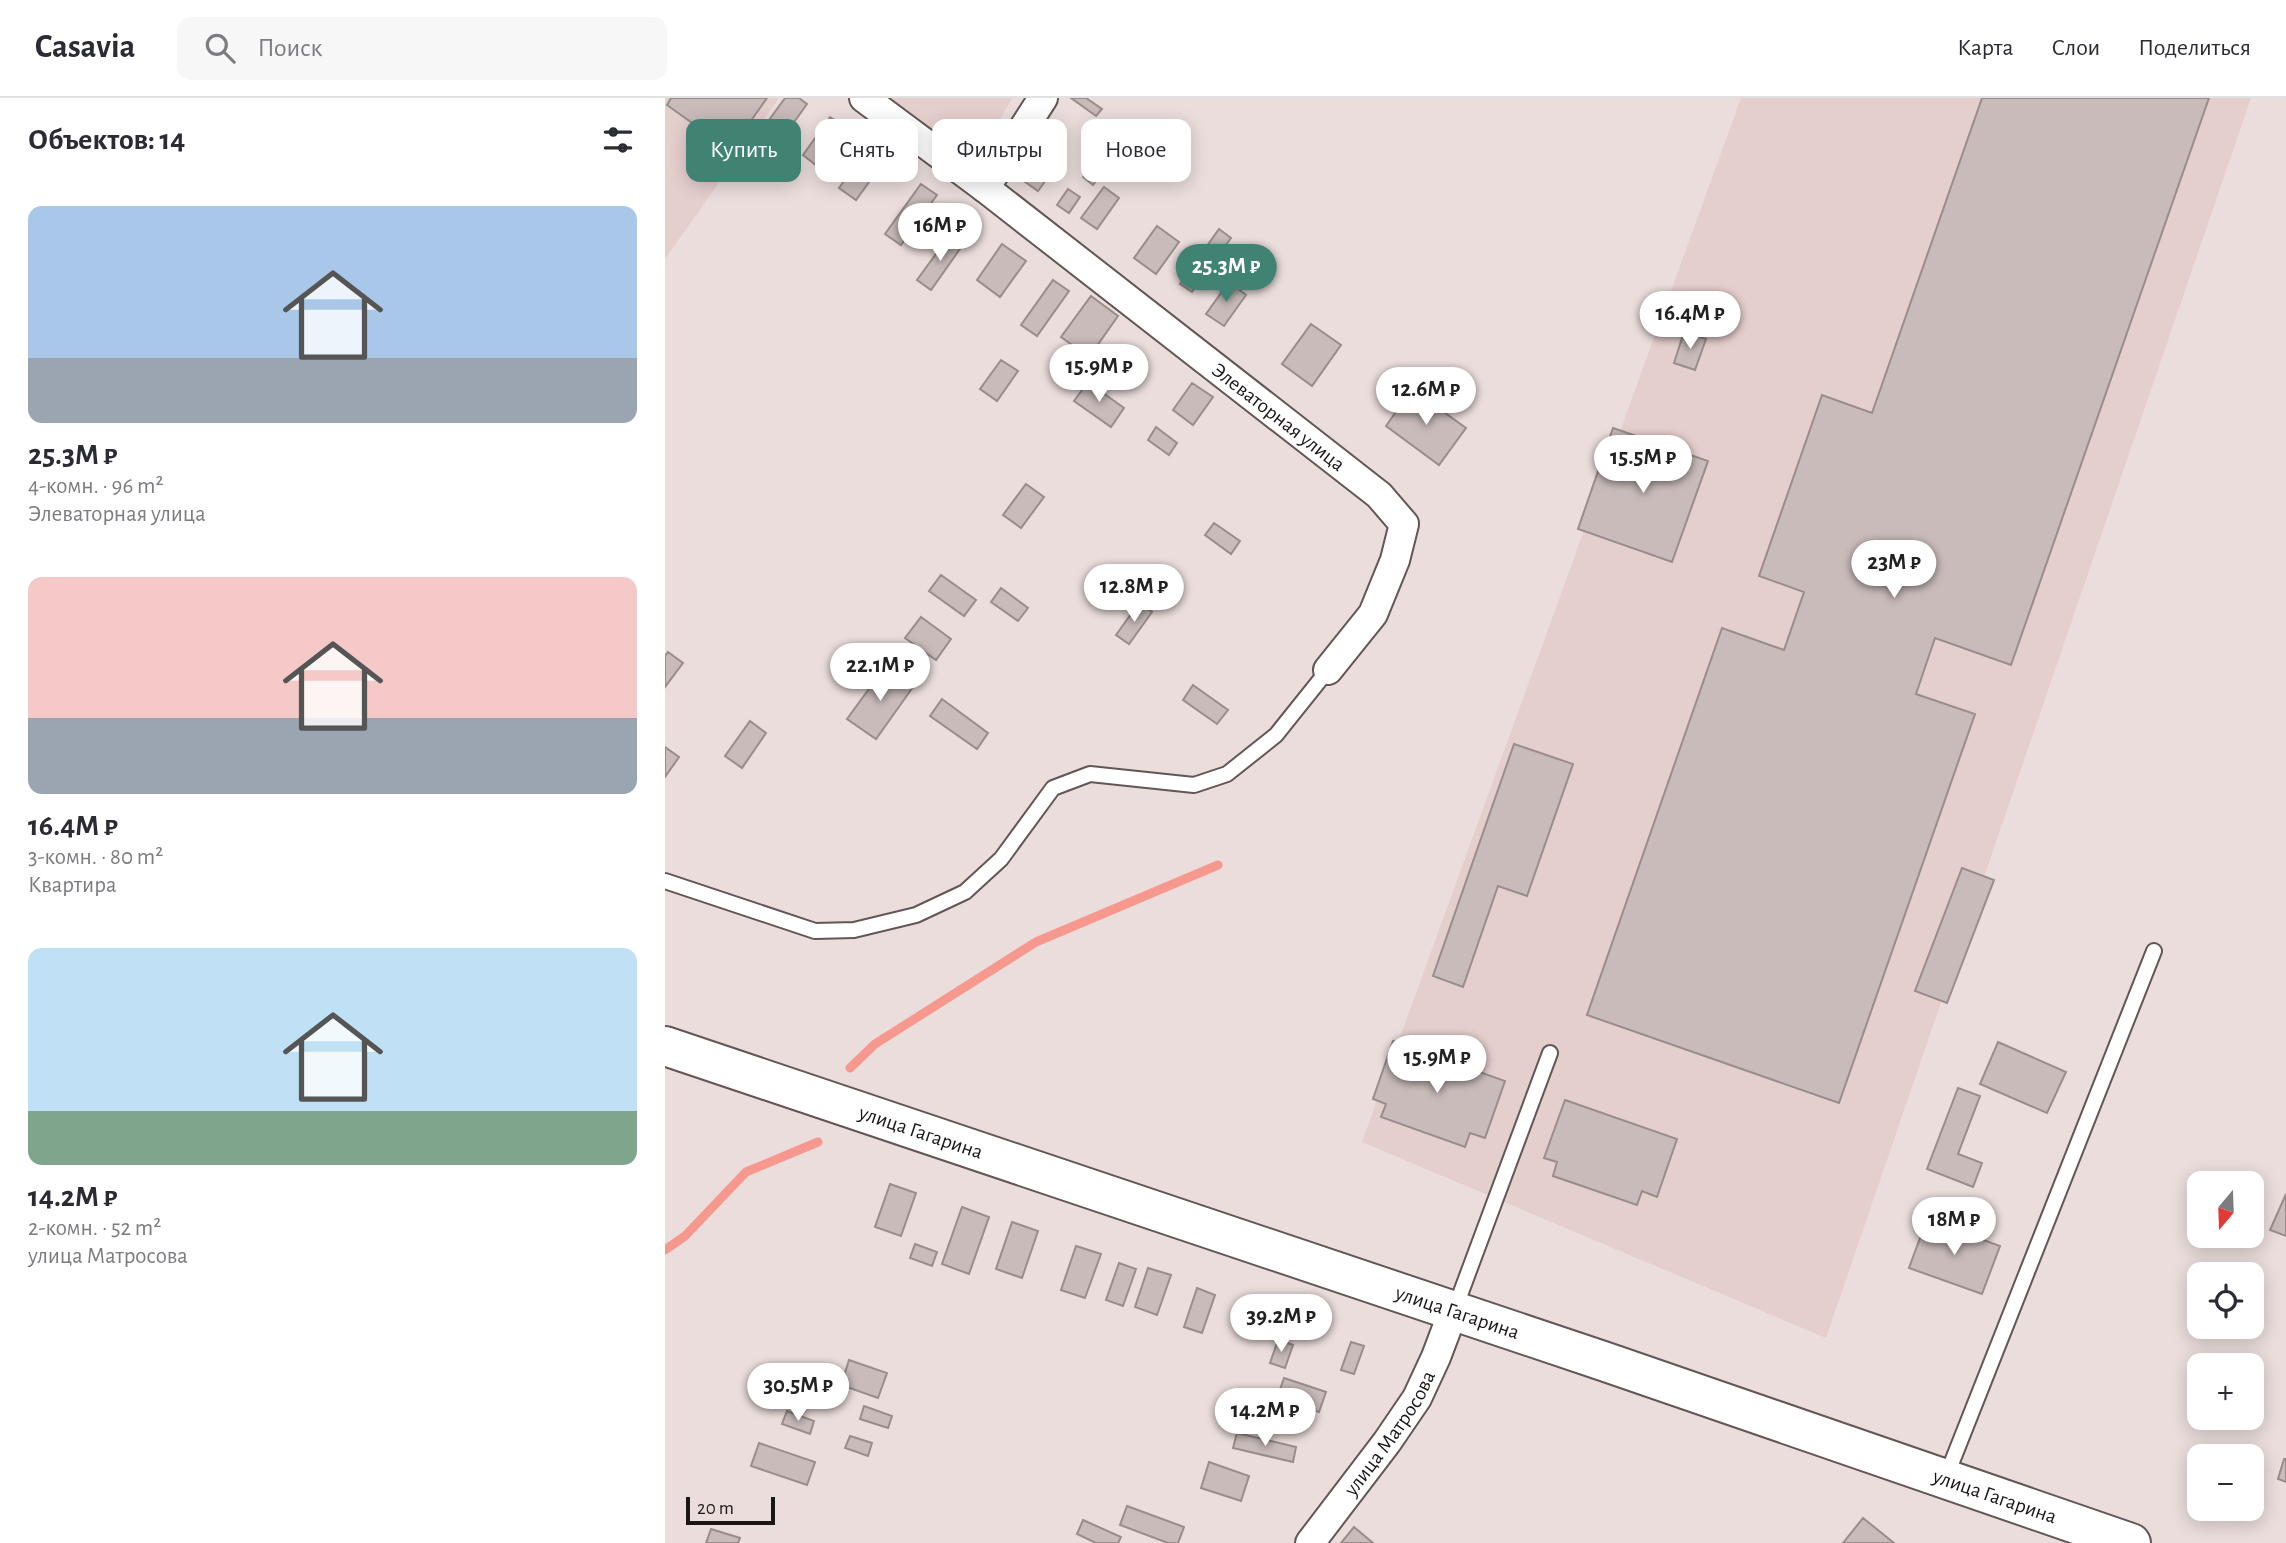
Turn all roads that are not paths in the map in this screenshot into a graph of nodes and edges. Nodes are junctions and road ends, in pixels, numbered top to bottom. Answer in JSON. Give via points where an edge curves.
{"nodes":[{"id":1,"x":864,"y":98,"type":"edge"},
{"id":2,"x":1043,"y":98,"type":"edge"},
{"id":3,"x":985,"y":188,"type":"junction"},
{"id":4,"x":1328,"y":670,"type":"joint"},
{"id":5,"x":665,"y":881,"type":"edge"},
{"id":6,"x":2154,"y":951,"type":"dead end"},
{"id":7,"x":665,"y":1046,"type":"edge"},
{"id":8,"x":1551,"y":1053,"type":"dead end"},
{"id":9,"x":1453,"y":1312,"type":"junction"},
{"id":10,"x":1945,"y":1479,"type":"junction"},
{"id":11,"x":1310,"y":1543,"type":"edge"},
{"id":12,"x":2131,"y":1543,"type":"edge"}],
"edges":[{"from":1,"to":3,"type":"street","name":"Элеваторная улица"},
{"from":2,"to":3,"type":"street"},
{"from":3,"to":4,"type":"street","name":"Элеваторная улица","via":[[1379,495],[1403,524],[1395,560],[1373,614]]},
{"from":4,"to":5,"type":"lane","via":[[1276,735],[1227,774],[1194,785],[1090,774],[1053,788],[1001,859],[965,892],[916,915],[853,929],[815,931]]},
{"from":6,"to":10,"type":"lane"},
{"from":7,"to":9,"type":"main road","name":"улица Гагарина"},
{"from":8,"to":9,"type":"lane"},
{"from":9,"to":10,"type":"main road","name":"улица Гагарина"},
{"from":9,"to":11,"type":"street","name":"улица Матросова","via":[[1417,1398]]},
{"from":10,"to":12,"type":"main road","name":"улица Гагарина"}]}
